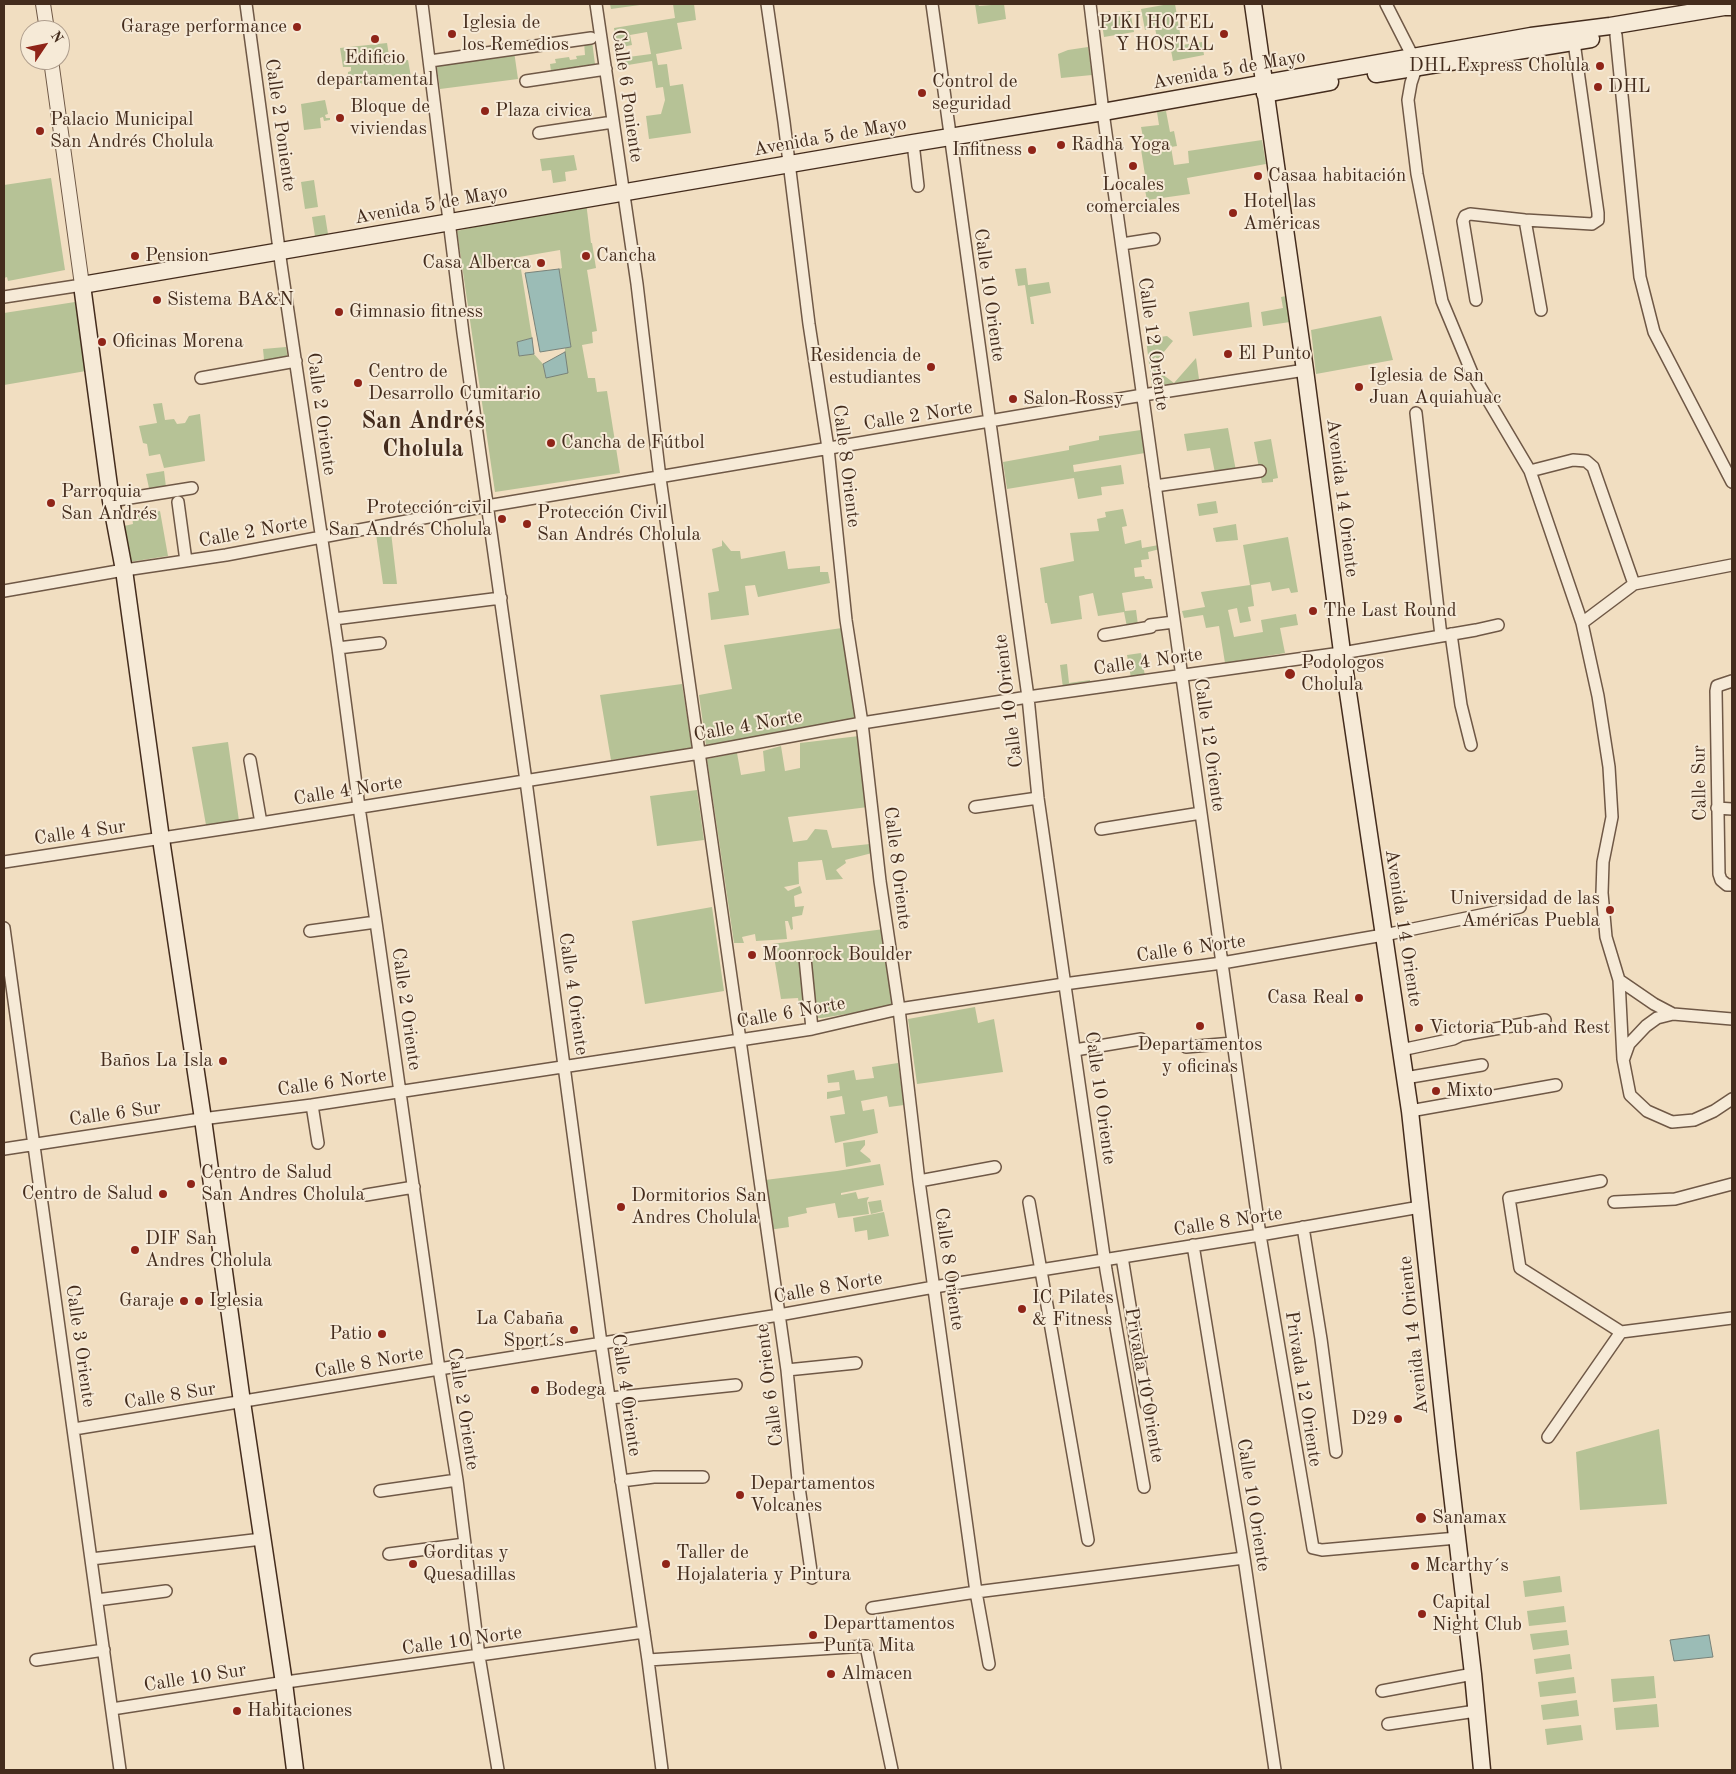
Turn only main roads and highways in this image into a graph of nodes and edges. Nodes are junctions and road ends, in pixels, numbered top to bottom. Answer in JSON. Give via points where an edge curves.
{"nodes":[{"id":1,"x":1253,"y":4,"type":"edge"},
{"id":2,"x":1729,"y":9,"type":"edge"},
{"id":3,"x":1415,"y":62,"type":"junction"},
{"id":4,"x":1265,"y":89,"type":"junction"},
{"id":5,"x":295,"y":1770,"type":"edge"},
{"id":6,"x":1482,"y":1770,"type":"edge"}],
"edges":[{"from":1,"to":4,"type":"main road","name":"Avenida 14 Oriente"},
{"from":2,"to":3,"type":"main road","name":"Avenida 5 de Mayo","via":[[1530,36]]},
{"from":2,"to":3,"type":"main road","name":"Avenida 5 de Mayo","via":[[1616,35]]},
{"from":3,"to":4,"type":"main road","name":"Avenida 5 de Mayo"},
{"from":4,"to":5,"type":"main road","name":"Avenida 5 de Mayo","via":[[912,143],[82,285]]},
{"from":4,"to":6,"type":"main road","name":"Avenida 14 Oriente","via":[[1342,652],[1410,1112]]}]}
